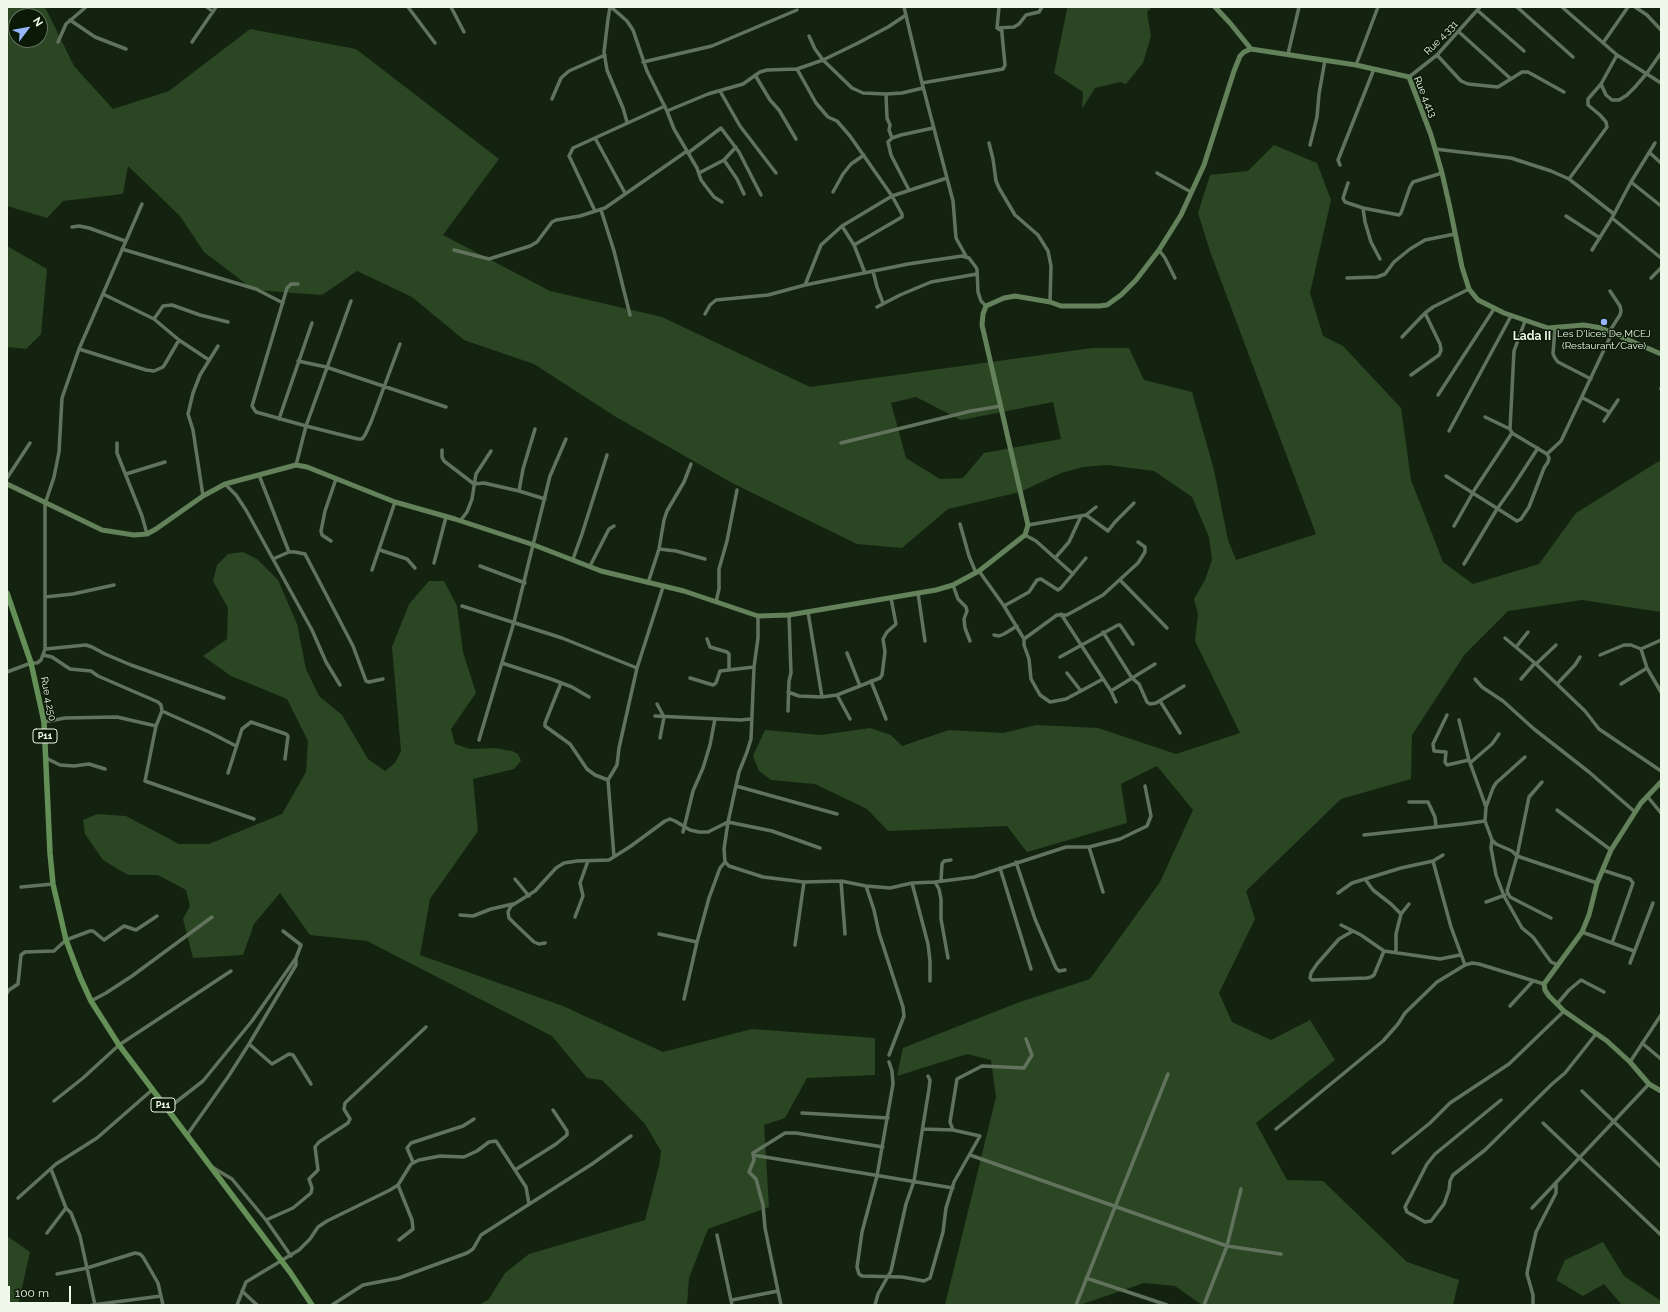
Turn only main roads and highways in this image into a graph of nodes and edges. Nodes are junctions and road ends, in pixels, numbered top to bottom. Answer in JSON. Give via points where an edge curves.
{"nodes":[{"id":1,"x":7,"y":593,"type":"edge"},
{"id":2,"x":312,"y":1305,"type":"edge"}],
"edges":[{"from":1,"to":2,"type":"main road","name":"Rue 4.250","number":"P11","via":[[31,663],[44,722],[53,884],[66,940],[80,976],[91,1001],[119,1045]]}]}
